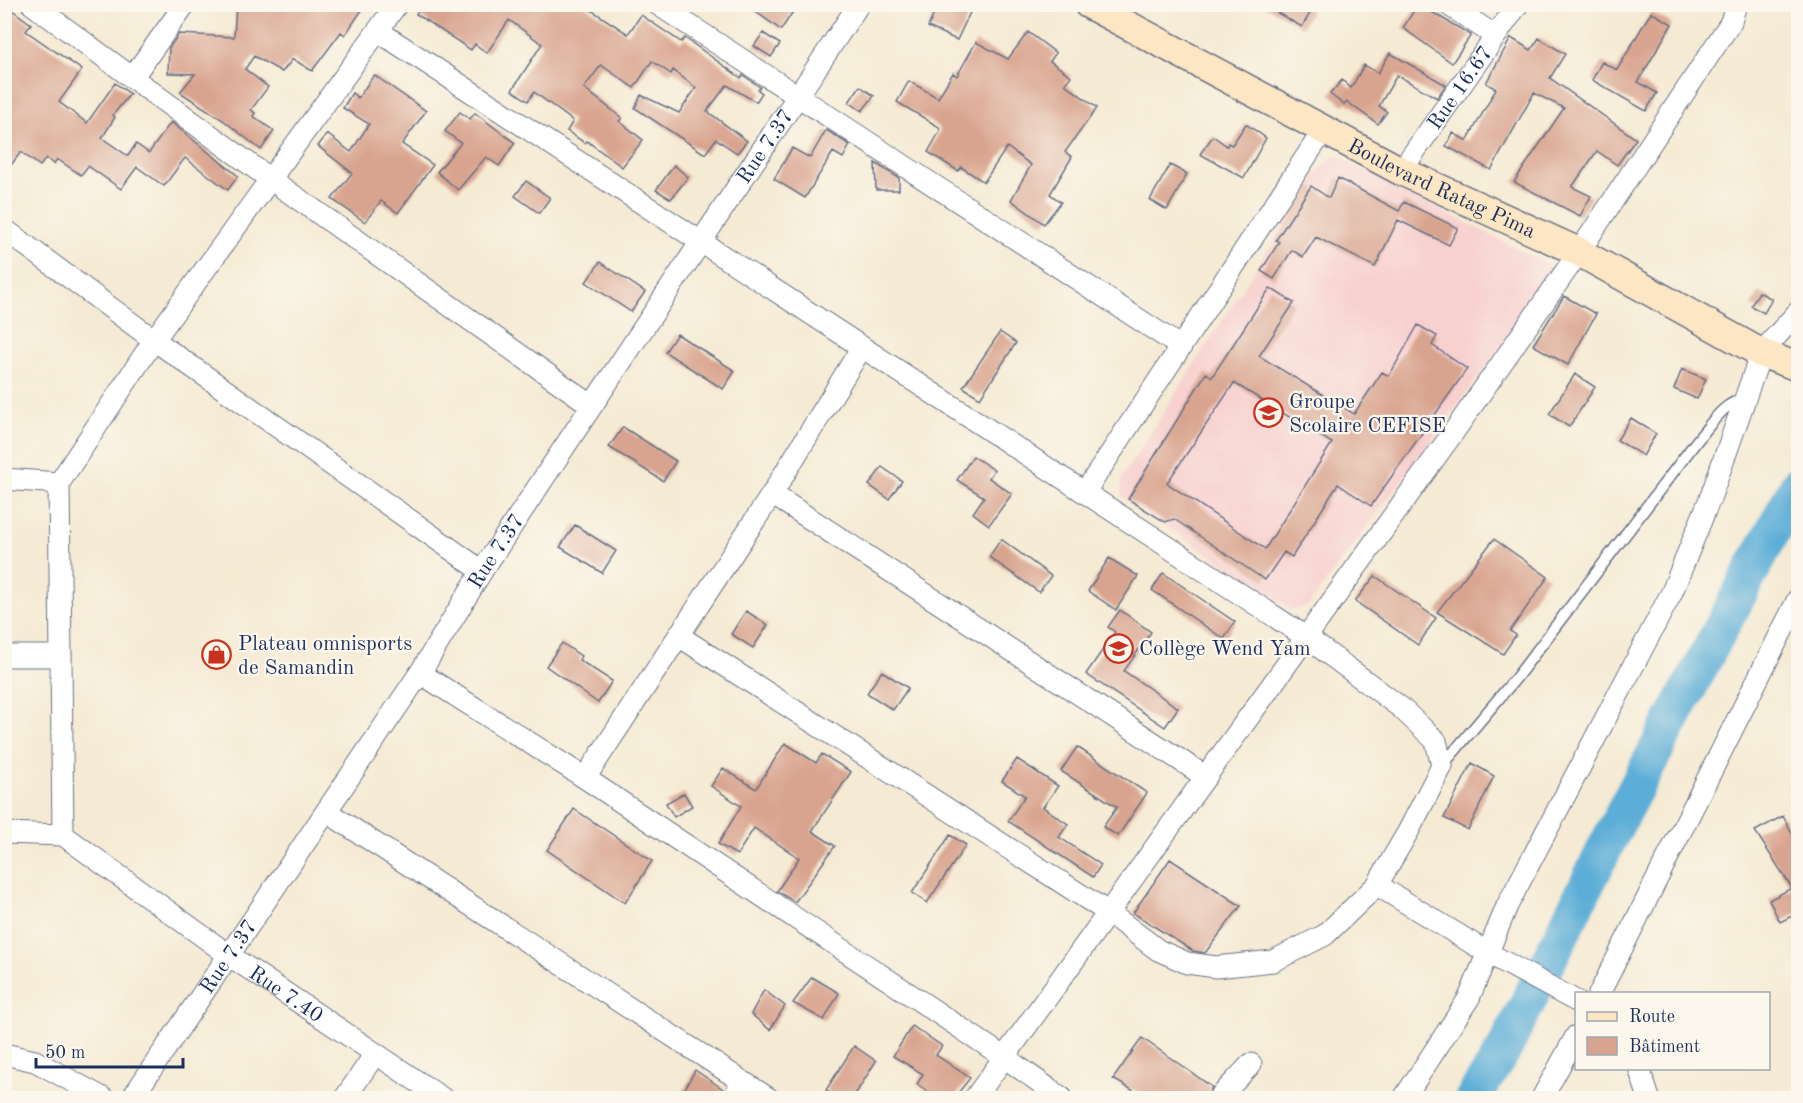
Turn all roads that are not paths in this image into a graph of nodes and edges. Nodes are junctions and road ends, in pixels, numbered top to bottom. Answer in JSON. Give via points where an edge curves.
{"nodes":[{"id":1,"x":32,"y":4,"type":"edge"},
{"id":2,"x":185,"y":4,"type":"edge"},
{"id":3,"x":397,"y":4,"type":"edge"},
{"id":4,"x":657,"y":4,"type":"edge"},
{"id":5,"x":859,"y":4,"type":"edge"},
{"id":6,"x":1447,"y":4,"type":"edge"},
{"id":7,"x":1518,"y":4,"type":"edge"},
{"id":8,"x":1736,"y":4,"type":"edge"},
{"id":9,"x":1103,"y":8,"type":"edge"},
{"id":10,"x":378,"y":31,"type":"junction"},
{"id":11,"x":1494,"y":35,"type":"junction"},
{"id":12,"x":132,"y":78,"type":"junction"},
{"id":13,"x":796,"y":95,"type":"junction"},
{"id":14,"x":1323,"y":131,"type":"junction"},
{"id":15,"x":1401,"y":171,"type":"junction"},
{"id":16,"x":270,"y":179,"type":"junction"},
{"id":17,"x":4,"y":229,"type":"edge"},
{"id":18,"x":700,"y":241,"type":"junction"},
{"id":19,"x":1579,"y":252,"type":"junction"},
{"id":20,"x":1798,"y":312,"type":"edge"},
{"id":21,"x":154,"y":340,"type":"junction"},
{"id":22,"x":862,"y":347,"type":"junction"},
{"id":23,"x":1181,"y":347,"type":"junction"},
{"id":24,"x":1761,"y":352,"type":"junction"},
{"id":25,"x":1798,"y":367,"type":"edge"},
{"id":26,"x":1745,"y":399,"type":"junction"},
{"id":27,"x":591,"y":405,"type":"junction"},
{"id":28,"x":4,"y":479,"type":"edge"},
{"id":29,"x":59,"y":483,"type":"junction"},
{"id":30,"x":1085,"y":492,"type":"junction"},
{"id":31,"x":772,"y":494,"type":"junction"},
{"id":32,"x":482,"y":571,"type":"junction"},
{"id":33,"x":1798,"y":599,"type":"edge"},
{"id":34,"x":679,"y":636,"type":"junction"},
{"id":35,"x":1306,"y":638,"type":"junction"},
{"id":36,"x":4,"y":656,"type":"edge"},
{"id":37,"x":61,"y":656,"type":"junction"},
{"id":38,"x":420,"y":673,"type":"junction"},
{"id":39,"x":1442,"y":766,"type":"junction"},
{"id":40,"x":1206,"y":777,"type":"junction"},
{"id":41,"x":585,"y":778,"type":"junction"},
{"id":42,"x":327,"y":812,"type":"junction"},
{"id":43,"x":4,"y":833,"type":"edge"},
{"id":44,"x":63,"y":835,"type":"junction"},
{"id":45,"x":1377,"y":885,"type":"junction"},
{"id":46,"x":1109,"y":913,"type":"junction"},
{"id":47,"x":1488,"y":953,"type":"junction"},
{"id":48,"x":230,"y":956,"type":"junction"},
{"id":49,"x":1600,"y":992,"type":"edge"},
{"id":50,"x":1575,"y":1000,"type":"edge"},
{"id":51,"x":1575,"y":1038,"type":"edge"},
{"id":52,"x":4,"y":1054,"type":"edge"},
{"id":53,"x":375,"y":1054,"type":"junction"},
{"id":54,"x":1004,"y":1057,"type":"junction"},
{"id":55,"x":1251,"y":1065,"type":"dead end"},
{"id":56,"x":1640,"y":1070,"type":"edge"},
{"id":57,"x":738,"y":1090,"type":"edge"},
{"id":58,"x":103,"y":1098,"type":"edge"},
{"id":59,"x":132,"y":1098,"type":"edge"},
{"id":60,"x":345,"y":1098,"type":"edge"},
{"id":61,"x":442,"y":1098,"type":"edge"},
{"id":62,"x":768,"y":1098,"type":"edge"},
{"id":63,"x":975,"y":1098,"type":"edge"},
{"id":64,"x":1062,"y":1098,"type":"edge"},
{"id":65,"x":1219,"y":1098,"type":"edge"},
{"id":66,"x":1404,"y":1098,"type":"edge"},
{"id":67,"x":1542,"y":1098,"type":"edge"},
{"id":68,"x":1649,"y":1098,"type":"edge"}],
"edges":[{"from":1,"to":12,"type":"street"},
{"from":2,"to":12,"type":"street"},
{"from":3,"to":10,"type":"street"},
{"from":4,"to":13,"type":"street"},
{"from":5,"to":13,"type":"street","name":"Rue 7.37"},
{"from":6,"to":11,"type":"street"},
{"from":7,"to":11,"type":"street","name":"Rue 16.67"},
{"from":8,"to":19,"type":"street","via":[[1731,22]]},
{"from":9,"to":14,"type":"street","name":"Boulevard Ratag Pima"},
{"from":10,"to":16,"type":"street"},
{"from":10,"to":18,"type":"street"},
{"from":11,"to":15,"type":"street","name":"Rue 16.67"},
{"from":12,"to":16,"type":"street"},
{"from":13,"to":18,"type":"street","name":"Rue 7.37"},
{"from":13,"to":23,"type":"street"},
{"from":14,"to":15,"type":"street","name":"Boulevard Ratag Pima"},
{"from":14,"to":23,"type":"street"},
{"from":15,"to":19,"type":"street","name":"Boulevard Ratag Pima"},
{"from":16,"to":21,"type":"street"},
{"from":16,"to":27,"type":"street"},
{"from":17,"to":21,"type":"street"},
{"from":18,"to":22,"type":"street"},
{"from":18,"to":27,"type":"street","name":"Rue 7.37"},
{"from":19,"to":24,"type":"street","name":"Boulevard Ratag Pima"},
{"from":19,"to":35,"type":"street"},
{"from":20,"to":24,"type":"street"},
{"from":21,"to":29,"type":"street"},
{"from":21,"to":32,"type":"street"},
{"from":22,"to":30,"type":"street"},
{"from":22,"to":31,"type":"street"},
{"from":23,"to":30,"type":"street"},
{"from":24,"to":25,"type":"street","name":"Boulevard Ratag Pima"},
{"from":24,"to":26,"type":"street"},
{"from":26,"to":39,"type":"lane","via":[[1724,409],[1699,438],[1516,678]]},
{"from":26,"to":47,"type":"street","via":[[1672,592],[1507,906]]},
{"from":27,"to":32,"type":"street","name":"Rue 7.37"},
{"from":28,"to":29,"type":"street"},
{"from":29,"to":37,"type":"street"},
{"from":30,"to":35,"type":"street"},
{"from":31,"to":34,"type":"street"},
{"from":31,"to":40,"type":"street"},
{"from":32,"to":38,"type":"street","name":"Rue 7.37"},
{"from":33,"to":49,"type":"street"},
{"from":34,"to":41,"type":"street"},
{"from":34,"to":46,"type":"street"},
{"from":35,"to":39,"type":"street","via":[[1414,720],[1436,741]]},
{"from":35,"to":40,"type":"street"},
{"from":36,"to":37,"type":"street"},
{"from":37,"to":44,"type":"street"},
{"from":38,"to":41,"type":"street"},
{"from":38,"to":42,"type":"street","name":"Rue 7.37"},
{"from":39,"to":45,"type":"street"},
{"from":40,"to":46,"type":"street"},
{"from":41,"to":54,"type":"street"},
{"from":42,"to":48,"type":"street","name":"Rue 7.37"},
{"from":42,"to":57,"type":"street"},
{"from":43,"to":44,"type":"street"},
{"from":44,"to":48,"type":"street","name":"Rue 7.40"},
{"from":45,"to":46,"type":"street","via":[[1325,935],[1273,961],[1216,967],[1187,963],[1158,950]]},
{"from":45,"to":47,"type":"street"},
{"from":46,"to":54,"type":"street"},
{"from":47,"to":50,"type":"street"},
{"from":47,"to":66,"type":"street","via":[[1469,998]]},
{"from":48,"to":53,"type":"street","name":"Rue 7.40"},
{"from":48,"to":59,"type":"street","name":"Rue 7.37"},
{"from":51,"to":67,"type":"street"},
{"from":52,"to":58,"type":"street","via":[[34,1061]]},
{"from":53,"to":60,"type":"street"},
{"from":53,"to":61,"type":"street","name":"Rue 7.40"},
{"from":54,"to":63,"type":"street"},
{"from":54,"to":64,"type":"street"},
{"from":55,"to":65,"type":"street"},
{"from":56,"to":68,"type":"street"},
{"from":57,"to":62,"type":"street"}]}
